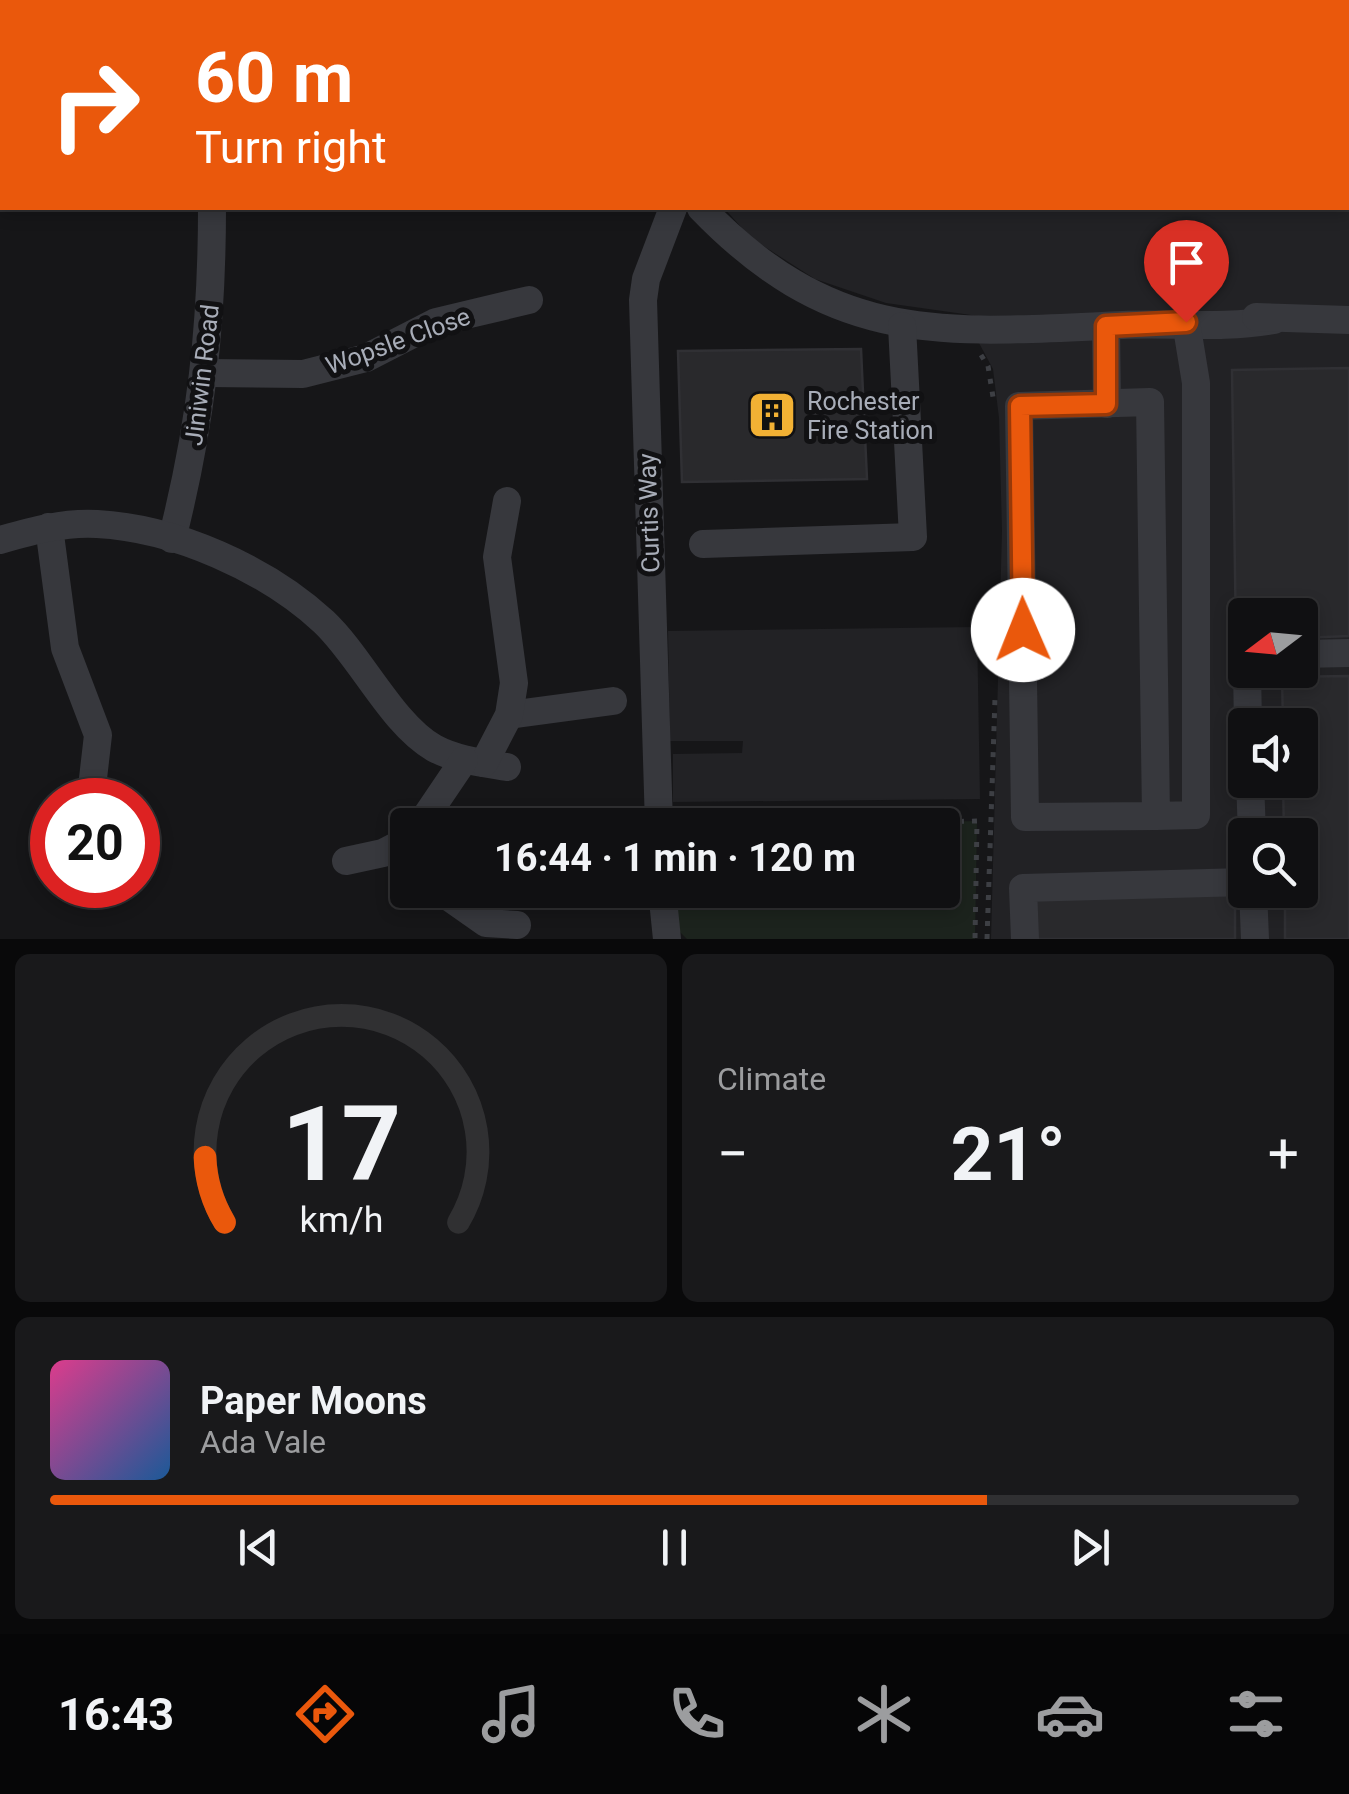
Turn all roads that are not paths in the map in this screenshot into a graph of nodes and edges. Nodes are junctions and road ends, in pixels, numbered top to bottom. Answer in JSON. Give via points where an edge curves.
{"nodes":[{"id":1,"x":212,"y":210,"type":"edge"},
{"id":2,"x":673,"y":210,"type":"edge"},
{"id":3,"x":703,"y":210,"type":"edge"},
{"id":4,"x":529,"y":300,"type":"dead end"},
{"id":5,"x":1349,"y":320,"type":"edge"},
{"id":6,"x":1186,"y":322,"type":"junction"},
{"id":7,"x":902,"y":326,"type":"junction"},
{"id":8,"x":1106,"y":326,"type":"junction"},
{"id":9,"x":206,"y":373,"type":"junction"},
{"id":10,"x":1106,"y":404,"type":"junction"},
{"id":11,"x":507,"y":500,"type":"dead end"},
{"id":12,"x":49,"y":527,"type":"junction"},
{"id":13,"x":0,"y":540,"type":"edge"},
{"id":14,"x":172,"y":540,"type":"junction"},
{"id":15,"x":703,"y":544,"type":"dead end"},
{"id":16,"x":1349,"y":653,"type":"edge"},
{"id":17,"x":1318,"y":654,"type":"edge"},
{"id":18,"x":612,"y":701,"type":"dead end"},
{"id":19,"x":509,"y":715,"type":"junction"},
{"id":20,"x":485,"y":763,"type":"junction"},
{"id":21,"x":93,"y":778,"type":"edge"},
{"id":22,"x":441,"y":808,"type":"edge"},
{"id":23,"x":659,"y":808,"type":"edge"},
{"id":24,"x":1156,"y":816,"type":"junction"},
{"id":25,"x":390,"y":847,"type":"edge"},
{"id":26,"x":346,"y":861,"type":"dead end"},
{"id":27,"x":1228,"y":882,"type":"edge"},
{"id":28,"x":465,"y":908,"type":"edge"},
{"id":29,"x":664,"y":908,"type":"edge"},
{"id":30,"x":1254,"y":908,"type":"edge"},
{"id":31,"x":517,"y":926,"type":"dead end"},
{"id":32,"x":667,"y":939,"type":"edge"},
{"id":33,"x":1025,"y":939,"type":"edge"},
{"id":34,"x":1255,"y":939,"type":"edge"}],
"edges":[{"from":1,"to":9,"type":"street","name":"Jiniwin Road"},
{"from":2,"to":23,"type":"street","name":"Curtis Way","via":[[643,300]]},
{"from":3,"to":7,"type":"street","via":[[778,276]]},
{"from":4,"to":9,"type":"street","name":"Wopsle Close","via":[[436,322],[366,358],[303,374]]},
{"from":5,"to":6,"type":"street","via":[[1226,328]]},
{"from":6,"to":8,"type":"street"},
{"from":6,"to":24,"type":"street","via":[[1196,383],[1196,815]]},
{"from":7,"to":8,"type":"street","via":[[966,332]]},
{"from":7,"to":15,"type":"street","via":[[913,537]]},
{"from":8,"to":10,"type":"street"},
{"from":9,"to":14,"type":"street","name":"Jiniwin Road"},
{"from":10,"to":24,"type":"street","via":[[1150,402]]},
{"from":10,"to":24,"type":"street","via":[[1020,406],[1025,817]]},
{"from":11,"to":19,"type":"street","via":[[497,557],[514,683]]},
{"from":12,"to":13,"type":"street"},
{"from":12,"to":14,"type":"street","via":[[99,524]]},
{"from":12,"to":21,"type":"street","via":[[65,648],[98,736]]},
{"from":14,"to":20,"type":"street","via":[[259,576],[324,622],[411,729],[433,748]]},
{"from":16,"to":17,"type":"street"},
{"from":18,"to":19,"type":"street"},
{"from":19,"to":20,"type":"street"},
{"from":20,"to":22,"type":"street"},
{"from":25,"to":26,"type":"street"},
{"from":27,"to":33,"type":"street","via":[[1023,888]]},
{"from":28,"to":31,"type":"street","via":[[486,923]]},
{"from":29,"to":32,"type":"street"},
{"from":30,"to":34,"type":"street"}]}
